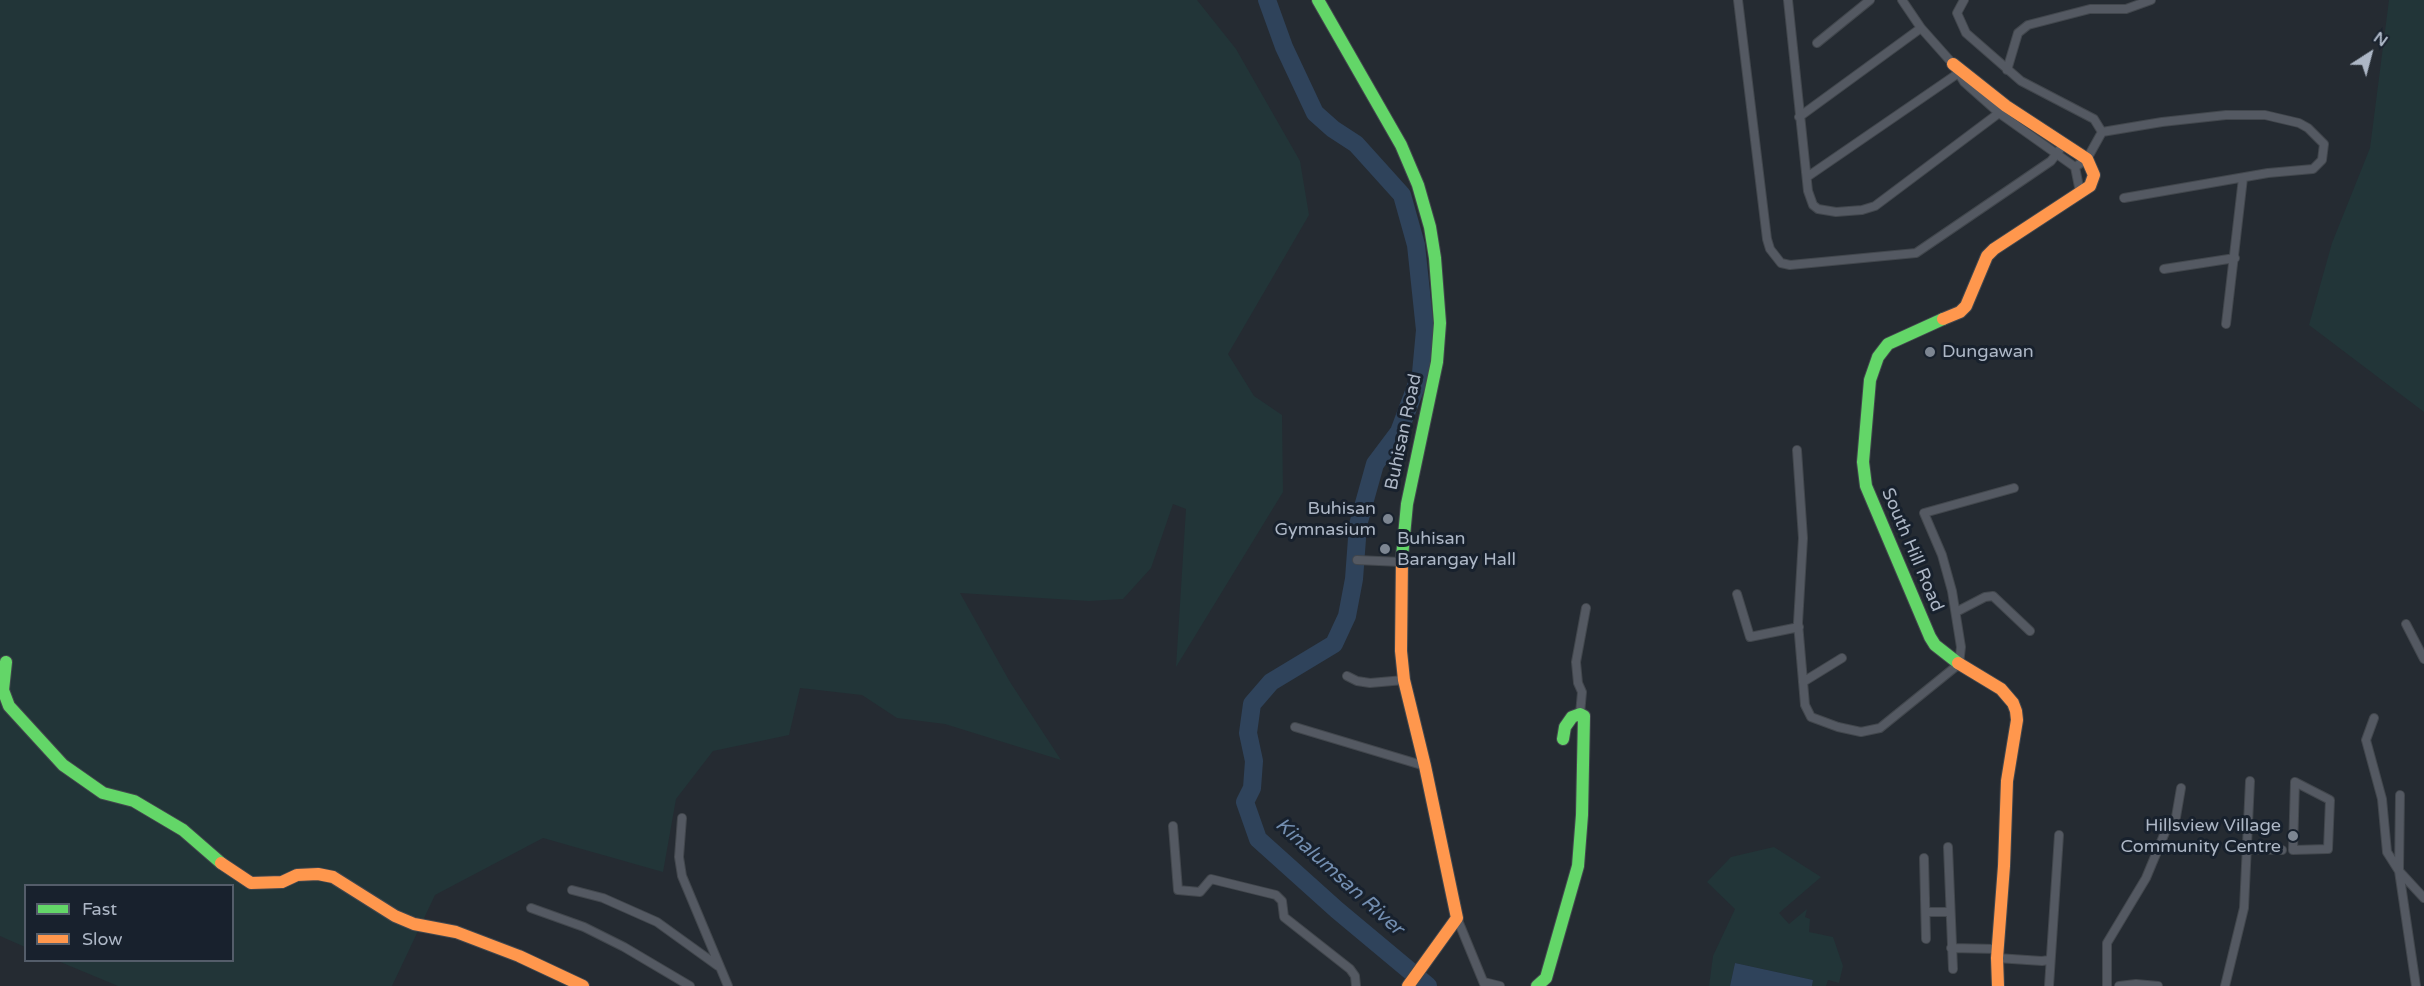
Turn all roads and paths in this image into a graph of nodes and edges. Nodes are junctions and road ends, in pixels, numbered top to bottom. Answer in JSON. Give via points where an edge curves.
{"nodes":[{"id":1,"x":1318,"y":0,"type":"edge"},
{"id":2,"x":1738,"y":0,"type":"edge"},
{"id":3,"x":1788,"y":0,"type":"edge"},
{"id":4,"x":1869,"y":0,"type":"edge"},
{"id":5,"x":1902,"y":0,"type":"edge"},
{"id":6,"x":1964,"y":0,"type":"edge"},
{"id":7,"x":2151,"y":0,"type":"edge"},
{"id":8,"x":1921,"y":28,"type":"junction"},
{"id":9,"x":1817,"y":43,"type":"dead end"},
{"id":10,"x":1958,"y":70,"type":"junction"},
{"id":11,"x":2007,"y":70,"type":"junction"},
{"id":12,"x":2003,"y":110,"type":"junction"},
{"id":13,"x":1799,"y":117,"type":"junction"},
{"id":14,"x":2102,"y":132,"type":"junction"},
{"id":15,"x":2061,"y":149,"type":"junction"},
{"id":16,"x":2087,"y":159,"type":"junction"},
{"id":17,"x":2075,"y":166,"type":"junction"},
{"id":18,"x":1807,"y":177,"type":"junction"},
{"id":19,"x":2244,"y":178,"type":"junction"},
{"id":20,"x":2080,"y":192,"type":"junction"},
{"id":21,"x":2124,"y":198,"type":"dead end"},
{"id":22,"x":2235,"y":258,"type":"junction"},
{"id":23,"x":2164,"y":269,"type":"dead end"},
{"id":24,"x":2226,"y":324,"type":"dead end"},
{"id":25,"x":1797,"y":450,"type":"dead end"},
{"id":26,"x":2014,"y":488,"type":"dead end"},
{"id":27,"x":1357,"y":560,"type":"dead end"},
{"id":28,"x":1401,"y":562,"type":"junction"},
{"id":29,"x":1737,"y":594,"type":"dead end"},
{"id":30,"x":1586,"y":608,"type":"dead end"},
{"id":31,"x":1956,"y":612,"type":"junction"},
{"id":32,"x":2406,"y":624,"type":"dead end"},
{"id":33,"x":1799,"y":627,"type":"junction"},
{"id":34,"x":2030,"y":631,"type":"dead end"},
{"id":35,"x":1842,"y":658,"type":"dead end"},
{"id":36,"x":2424,"y":659,"type":"edge"},
{"id":37,"x":6,"y":662,"type":"dead end"},
{"id":38,"x":1959,"y":664,"type":"junction"},
{"id":39,"x":1347,"y":676,"type":"dead end"},
{"id":40,"x":1404,"y":680,"type":"junction"},
{"id":41,"x":1803,"y":682,"type":"junction"},
{"id":42,"x":1580,"y":714,"type":"junction"},
{"id":43,"x":2374,"y":718,"type":"dead end"},
{"id":44,"x":1295,"y":728,"type":"dead end"},
{"id":45,"x":1563,"y":739,"type":"dead end"},
{"id":46,"x":1425,"y":766,"type":"junction"},
{"id":47,"x":2250,"y":781,"type":"dead end"},
{"id":48,"x":2295,"y":782,"type":"joint"},
{"id":49,"x":2181,"y":788,"type":"dead end"},
{"id":50,"x":2400,"y":795,"type":"dead end"},
{"id":51,"x":682,"y":818,"type":"dead end"},
{"id":52,"x":1173,"y":826,"type":"dead end"},
{"id":53,"x":2059,"y":835,"type":"dead end"},
{"id":54,"x":1948,"y":847,"type":"dead end"},
{"id":55,"x":2246,"y":849,"type":"junction"},
{"id":56,"x":2282,"y":850,"type":"dead end"},
{"id":57,"x":1924,"y":858,"type":"dead end"},
{"id":58,"x":2399,"y":871,"type":"junction"},
{"id":59,"x":572,"y":890,"type":"dead end"},
{"id":60,"x":2424,"y":898,"type":"edge"},
{"id":61,"x":531,"y":908,"type":"dead end"},
{"id":62,"x":1927,"y":912,"type":"junction"},
{"id":63,"x":1949,"y":912,"type":"junction"},
{"id":64,"x":1456,"y":918,"type":"junction"},
{"id":65,"x":1926,"y":939,"type":"dead end"},
{"id":66,"x":1951,"y":948,"type":"junction"},
{"id":67,"x":1997,"y":953,"type":"junction"},
{"id":68,"x":2049,"y":960,"type":"junction"},
{"id":69,"x":719,"y":966,"type":"junction"},
{"id":70,"x":1953,"y":969,"type":"dead end"},
{"id":71,"x":1409,"y":984,"type":"edge"},
{"id":72,"x":1485,"y":984,"type":"edge"},
{"id":73,"x":583,"y":986,"type":"edge"},
{"id":74,"x":690,"y":986,"type":"edge"},
{"id":75,"x":728,"y":986,"type":"edge"},
{"id":76,"x":1356,"y":986,"type":"edge"},
{"id":77,"x":1500,"y":986,"type":"edge"},
{"id":78,"x":1537,"y":986,"type":"edge"},
{"id":79,"x":1998,"y":986,"type":"edge"},
{"id":80,"x":2049,"y":986,"type":"edge"},
{"id":81,"x":2107,"y":986,"type":"edge"},
{"id":82,"x":2119,"y":986,"type":"edge"},
{"id":83,"x":2158,"y":986,"type":"edge"},
{"id":84,"x":2225,"y":986,"type":"edge"},
{"id":85,"x":2416,"y":986,"type":"edge"}],
"edges":[{"from":1,"to":28,"type":"street","name":"Buhisan Road","via":[[1401,145],[1430,227],[1440,323],[1437,363],[1407,504]]},
{"from":2,"to":15,"type":"street","via":[[1767,239],[1781,263],[1790,266],[1916,253]]},
{"from":3,"to":13,"type":"street"},
{"from":4,"to":9,"type":"street"},
{"from":5,"to":8,"type":"street"},
{"from":6,"to":11,"type":"street","via":[[1957,13],[1966,33]]},
{"from":7,"to":11,"type":"street","via":[[2126,9],[2090,9],[2028,25],[2018,33]]},
{"from":8,"to":10,"type":"street"},
{"from":8,"to":13,"type":"street"},
{"from":10,"to":12,"type":"street"},
{"from":10,"to":18,"type":"street"},
{"from":11,"to":14,"type":"street","via":[[2020,81],[2094,119]]},
{"from":12,"to":15,"type":"street"},
{"from":12,"to":18,"type":"street","via":[[1869,208],[1836,212],[1818,209],[1810,198]]},
{"from":13,"to":18,"type":"street"},
{"from":14,"to":16,"type":"street"},
{"from":14,"to":19,"type":"street","via":[[2226,115],[2265,115],[2299,123],[2324,144],[2322,160],[2313,169]]},
{"from":15,"to":16,"type":"street"},
{"from":15,"to":17,"type":"street"},
{"from":16,"to":17,"type":"street"},
{"from":16,"to":20,"type":"street","via":[[2093,181]]},
{"from":17,"to":20,"type":"street"},
{"from":19,"to":21,"type":"street"},
{"from":19,"to":22,"type":"street"},
{"from":20,"to":38,"type":"street","name":"South Hill Road","via":[[1994,249],[1960,312],[1892,340],[1873,369],[1863,445],[1866,486],[1930,637]]},
{"from":22,"to":23,"type":"street"},
{"from":22,"to":24,"type":"street"},
{"from":25,"to":33,"type":"street","via":[[1803,538]]},
{"from":26,"to":31,"type":"street","via":[[1924,513],[1942,555]]},
{"from":27,"to":28,"type":"street"},
{"from":28,"to":40,"type":"street","name":"Buhisan Road"},
{"from":29,"to":33,"type":"street","via":[[1750,637]]},
{"from":30,"to":42,"type":"street","via":[[1576,662],[1582,692]]},
{"from":31,"to":34,"type":"street","via":[[1993,596]]},
{"from":31,"to":38,"type":"street"},
{"from":32,"to":36,"type":"street"},
{"from":33,"to":41,"type":"street"},
{"from":35,"to":41,"type":"street"},
{"from":37,"to":73,"type":"street","via":[[3,690],[9,706],[63,765],[103,793],[134,801],[183,830],[251,884],[282,882],[297,874],[333,877],[395,916],[466,936]]},
{"from":38,"to":41,"type":"street","via":[[1880,728],[1862,732],[1811,717],[1805,705]]},
{"from":38,"to":67,"type":"street","name":"South Hill Road","via":[[2001,689],[2013,703],[2017,720],[2007,781]]},
{"from":39,"to":40,"type":"street","via":[[1370,683]]},
{"from":40,"to":46,"type":"street","name":"Buhisan Road"},
{"from":42,"to":45,"type":"street","via":[[1569,721]]},
{"from":42,"to":78,"type":"street","via":[[1585,721],[1578,866],[1546,978]]},
{"from":43,"to":58,"type":"street","via":[[2366,740],[2382,799],[2387,852]]},
{"from":44,"to":46,"type":"street"},
{"from":46,"to":64,"type":"street","name":"Buhisan Road"},
{"from":47,"to":55,"type":"street"},
{"from":48,"to":48,"type":"street","via":[[2330,800],[2328,849],[2293,850]]},
{"from":49,"to":81,"type":"street","via":[[2176,817],[2107,943]]},
{"from":50,"to":58,"type":"street"},
{"from":51,"to":69,"type":"street","via":[[682,876]]},
{"from":52,"to":76,"type":"street","via":[[1178,890],[1200,892],[1211,879],[1276,895],[1282,901],[1284,917],[1350,969]]},
{"from":53,"to":68,"type":"street"},
{"from":54,"to":63,"type":"street"},
{"from":55,"to":56,"type":"street"},
{"from":55,"to":84,"type":"street","via":[[2244,908]]},
{"from":57,"to":62,"type":"street"},
{"from":58,"to":60,"type":"street"},
{"from":58,"to":85,"type":"street"},
{"from":59,"to":69,"type":"street","via":[[603,898],[657,922]]},
{"from":61,"to":74,"type":"street","via":[[584,927]]},
{"from":62,"to":63,"type":"street"},
{"from":62,"to":65,"type":"street"},
{"from":63,"to":66,"type":"street"},
{"from":64,"to":71,"type":"street"},
{"from":64,"to":72,"type":"street"},
{"from":66,"to":67,"type":"street"},
{"from":66,"to":70,"type":"street"},
{"from":67,"to":68,"type":"street"},
{"from":67,"to":79,"type":"street","name":"South Hill Road"},
{"from":68,"to":80,"type":"street"},
{"from":69,"to":75,"type":"street"},
{"from":72,"to":77,"type":"street"},
{"from":82,"to":83,"type":"street"}]}
